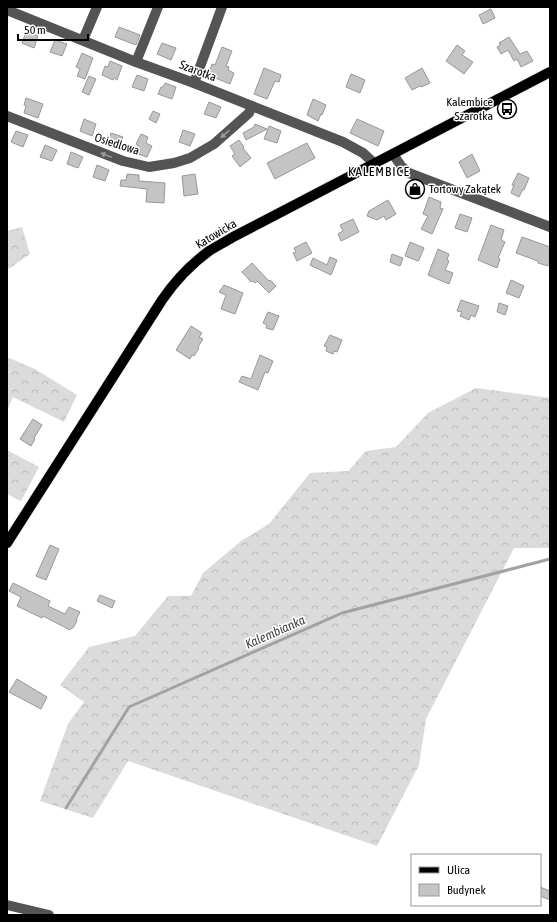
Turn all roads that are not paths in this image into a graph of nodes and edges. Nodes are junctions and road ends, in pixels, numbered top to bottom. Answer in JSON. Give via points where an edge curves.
{"nodes":[{"id":1,"x":97,"y":7,"type":"edge"},
{"id":2,"x":158,"y":7,"type":"edge"},
{"id":3,"x":222,"y":7,"type":"edge"},
{"id":4,"x":7,"y":10,"type":"edge"},
{"id":5,"x":83,"y":40,"type":"junction"},
{"id":6,"x":136,"y":62,"type":"junction"},
{"id":7,"x":550,"y":72,"type":"edge"},
{"id":8,"x":194,"y":83,"type":"junction"},
{"id":9,"x":252,"y":106,"type":"junction"},
{"id":10,"x":7,"y":116,"type":"edge"},
{"id":11,"x":393,"y":154,"type":"junction"},
{"id":12,"x":375,"y":164,"type":"junction"},
{"id":13,"x":550,"y":227,"type":"edge"},
{"id":14,"x":7,"y":543,"type":"edge"},
{"id":15,"x":7,"y":905,"type":"edge"},
{"id":16,"x":49,"y":915,"type":"edge"}],
"edges":[{"from":1,"to":5,"type":"street"},
{"from":2,"to":6,"type":"street"},
{"from":3,"to":8,"type":"street"},
{"from":4,"to":5,"type":"street","name":"Szarotka"},
{"from":5,"to":6,"type":"street","name":"Szarotka"},
{"from":6,"to":8,"type":"street","name":"Szarotka"},
{"from":7,"to":11,"type":"main road","name":"Katowicka"},
{"from":8,"to":9,"type":"street","name":"Szarotka"},
{"from":9,"to":10,"type":"street","name":"Osiedlowa","one_way":true,"via":[[249,113],[214,144],[174,164],[149,167],[123,162]]},
{"from":9,"to":12,"type":"street","name":"Szarotka","via":[[343,142],[363,153]]},
{"from":11,"to":12,"type":"main road","name":"Katowicka"},
{"from":11,"to":13,"type":"street","via":[[409,173]]},
{"from":12,"to":14,"type":"main road","name":"Katowicka","via":[[233,237],[193,263],[182,274],[162,300]]},
{"from":15,"to":16,"type":"street"}]}
